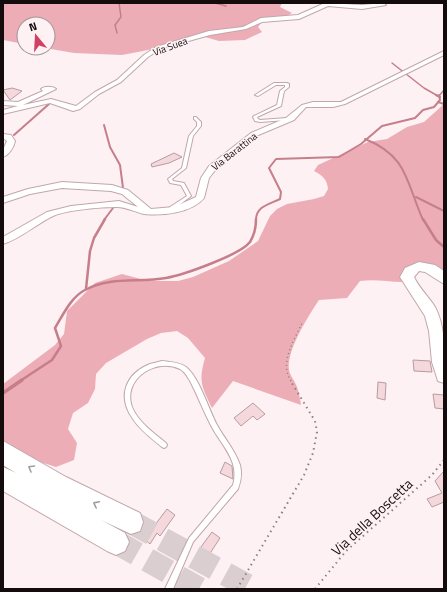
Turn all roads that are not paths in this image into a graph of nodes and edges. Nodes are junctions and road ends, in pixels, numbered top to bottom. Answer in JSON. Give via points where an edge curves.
{"nodes":[{"id":1,"x":328,"y":3,"type":"edge"},
{"id":2,"x":383,"y":5,"type":"dead end"},
{"id":3,"x":444,"y":53,"type":"edge"},
{"id":4,"x":44,"y":89,"type":"dead end"},
{"id":5,"x":257,"y":95,"type":"dead end"},
{"id":6,"x":3,"y":103,"type":"edge"},
{"id":7,"x":3,"y":112,"type":"edge"},
{"id":8,"x":195,"y":118,"type":"dead end"},
{"id":9,"x":291,"y":119,"type":"junction"},
{"id":10,"x":3,"y":136,"type":"edge"},
{"id":11,"x":3,"y":155,"type":"edge"},
{"id":12,"x":3,"y":200,"type":"edge"},
{"id":13,"x":172,"y":210,"type":"junction"},
{"id":14,"x":146,"y":211,"type":"junction"},
{"id":15,"x":3,"y":241,"type":"edge"},
{"id":16,"x":444,"y":279,"type":"edge"},
{"id":17,"x":444,"y":376,"type":"edge"},
{"id":18,"x":164,"y":445,"type":"dead end"},
{"id":19,"x":3,"y":452,"type":"edge"},
{"id":20,"x":3,"y":478,"type":"edge"},
{"id":21,"x":53,"y":495,"type":"junction"},
{"id":22,"x":131,"y":522,"type":"tunnel mouth"},
{"id":23,"x":116,"y":542,"type":"tunnel mouth"},
{"id":24,"x":169,"y":589,"type":"edge"}],
"edges":[{"from":1,"to":2,"type":"street","via":[[362,7]]},
{"from":1,"to":7,"type":"street","name":"Via Suea","via":[[299,17],[261,20],[244,28],[208,33],[158,48],[119,81],[97,93],[78,108],[51,101]]},
{"from":3,"to":9,"type":"street","name":"Via Barattina","via":[[336,106],[301,107]]},
{"from":4,"to":6,"type":"street","via":[[53,89],[19,104]]},
{"from":5,"to":9,"type":"lane","via":[[275,84],[287,84],[282,91],[279,106],[255,117],[260,121]]},
{"from":8,"to":13,"type":"lane","via":[[199,126],[191,136],[184,168],[170,179],[183,184],[189,196]]},
{"from":9,"to":13,"type":"street","name":"Via Barattina","via":[[256,133],[220,160],[208,172],[200,198],[194,203]]},
{"from":10,"to":11,"type":"street","via":[[11,141]]},
{"from":12,"to":14,"type":"street","via":[[62,185],[112,188],[130,195],[146,208]]},
{"from":13,"to":14,"type":"street","name":"Via Barattina"},
{"from":14,"to":15,"type":"street","name":"Via Barattina","via":[[119,204],[71,209],[50,214]]},
{"from":16,"to":17,"type":"street","via":[[436,270],[415,266],[407,277],[432,314]]},
{"from":18,"to":24,"type":"lane","via":[[138,422],[129,407],[126,395],[136,374],[160,363],[183,368],[190,375],[211,423],[233,456],[239,479],[236,488],[191,540]]},
{"from":21,"to":19,"type":"highway","one_way":true},
{"from":20,"to":21,"type":"highway"},
{"from":22,"to":21,"type":"highway","one_way":true},
{"from":21,"to":23,"type":"highway"}]}
